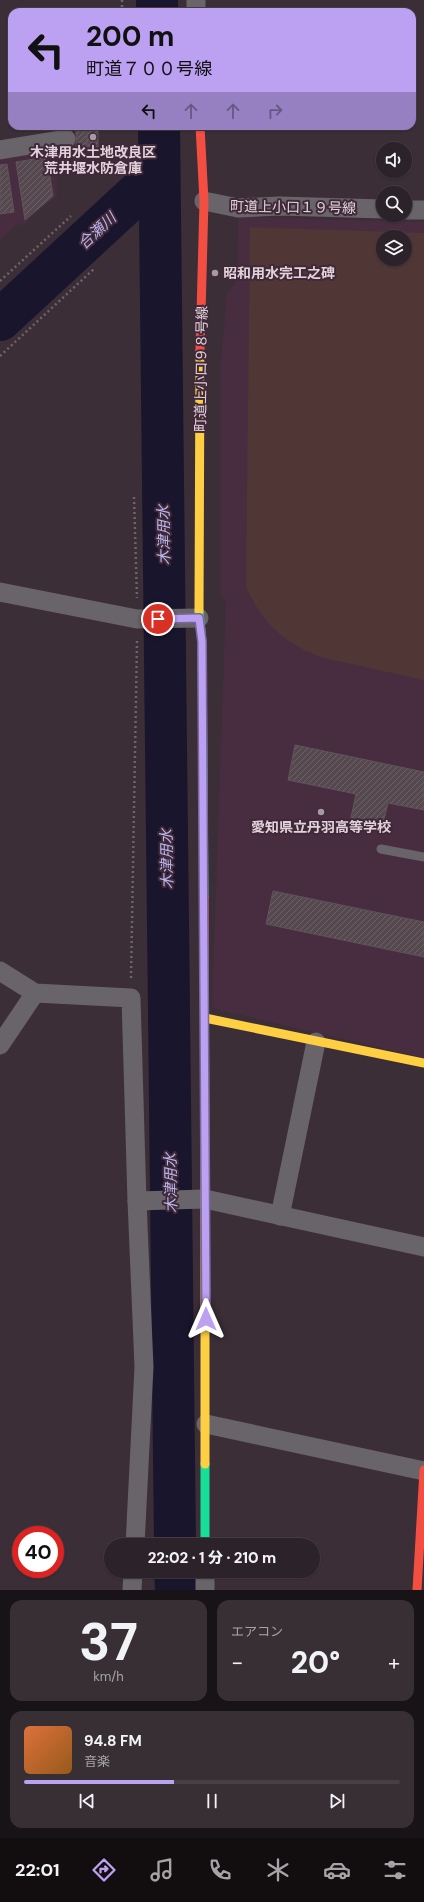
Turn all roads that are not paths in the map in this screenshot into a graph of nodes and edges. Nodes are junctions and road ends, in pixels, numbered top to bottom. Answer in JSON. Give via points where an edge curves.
{"nodes":[{"id":1,"x":200,"y":130,"type":"edge"},
{"id":2,"x":66,"y":139,"type":"dead end"},
{"id":3,"x":0,"y":150,"type":"edge"},
{"id":4,"x":204,"y":201,"type":"junction"},
{"id":5,"x":376,"y":209,"type":"edge"},
{"id":6,"x":412,"y":210,"type":"edge"},
{"id":7,"x":424,"y":210,"type":"edge"},
{"id":8,"x":0,"y":592,"type":"edge"},
{"id":9,"x":195,"y":616,"type":"junction"},
{"id":10,"x":381,"y":848,"type":"dead end"},
{"id":11,"x":424,"y":857,"type":"edge"},
{"id":12,"x":0,"y":971,"type":"edge"},
{"id":13,"x":35,"y":993,"type":"junction"},
{"id":14,"x":205,"y":1018,"type":"junction"},
{"id":15,"x":316,"y":1042,"type":"junction"},
{"id":16,"x":0,"y":1045,"type":"edge"},
{"id":17,"x":424,"y":1063,"type":"edge"},
{"id":18,"x":205,"y":1200,"type":"junction"},
{"id":19,"x":137,"y":1201,"type":"junction"},
{"id":20,"x":280,"y":1216,"type":"junction"},
{"id":21,"x":424,"y":1247,"type":"edge"},
{"id":22,"x":206,"y":1424,"type":"junction"},
{"id":23,"x":424,"y":1471,"type":"edge"},
{"id":24,"x":135,"y":1538,"type":"edge"},
{"id":25,"x":205,"y":1538,"type":"edge"},
{"id":26,"x":133,"y":1578,"type":"edge"},
{"id":27,"x":205,"y":1578,"type":"edge"},
{"id":28,"x":132,"y":1590,"type":"edge"},
{"id":29,"x":205,"y":1590,"type":"edge"},
{"id":30,"x":417,"y":1590,"type":"edge"}],
"edges":[{"from":1,"to":4,"type":"street","name":"町道上小口９８号線"},
{"from":2,"to":3,"type":"street"},
{"from":4,"to":5,"type":"street","name":"町道上小口１９号線","via":[[238,208],[279,206]]},
{"from":4,"to":9,"type":"street","name":"町道上小口９８号線"},
{"from":6,"to":7,"type":"street"},
{"from":8,"to":9,"type":"street","via":[[141,619]]},
{"from":9,"to":14,"type":"street","name":"町道上小口９８号線","via":[[202,642]]},
{"from":10,"to":11,"type":"lane"},
{"from":12,"to":13,"type":"street"},
{"from":13,"to":16,"type":"street"},
{"from":13,"to":19,"type":"street","via":[[131,998]]},
{"from":14,"to":15,"type":"street"},
{"from":14,"to":18,"type":"street","name":"町道上小口９８号線"},
{"from":15,"to":17,"type":"street"},
{"from":15,"to":20,"type":"street"},
{"from":18,"to":19,"type":"street"},
{"from":18,"to":20,"type":"street"},
{"from":18,"to":22,"type":"street","name":"町道上小口９８号線"},
{"from":19,"to":24,"type":"street","via":[[144,1367]]},
{"from":20,"to":21,"type":"street"},
{"from":22,"to":23,"type":"street"},
{"from":22,"to":25,"type":"street","name":"町道上小口９８号線"},
{"from":23,"to":30,"type":"street"},
{"from":26,"to":28,"type":"street"},
{"from":27,"to":29,"type":"street"}]}
